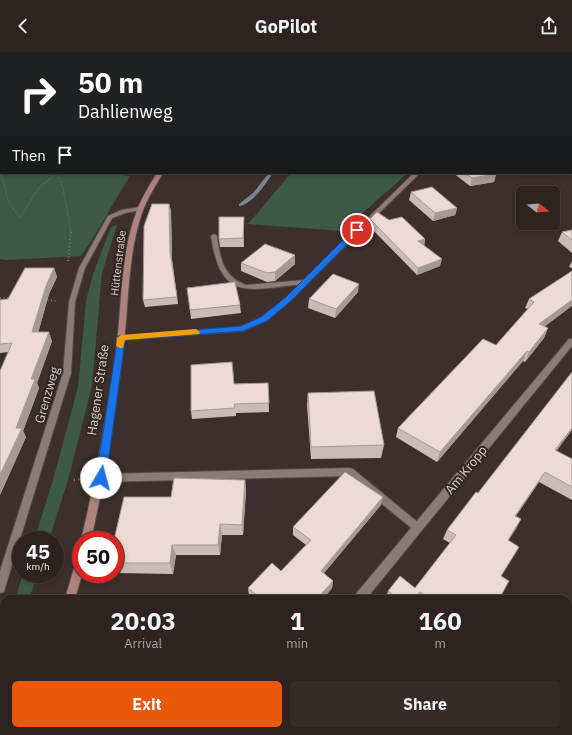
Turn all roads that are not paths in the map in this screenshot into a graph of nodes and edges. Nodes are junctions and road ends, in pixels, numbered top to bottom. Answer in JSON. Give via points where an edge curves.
{"nodes":[{"id":1,"x":159,"y":174,"type":"edge"},
{"id":2,"x":416,"y":174,"type":"edge"},
{"id":3,"x":139,"y":208,"type":"junction"},
{"id":4,"x":214,"y":236,"type":"dead end"},
{"id":5,"x":304,"y":282,"type":"junction"},
{"id":6,"x":121,"y":338,"type":"junction"},
{"id":7,"x":572,"y":341,"type":"edge"},
{"id":8,"x":101,"y":478,"type":"junction"},
{"id":9,"x":418,"y":528,"type":"junction"},
{"id":10,"x":88,"y":531,"type":"edge"},
{"id":11,"x":75,"y":583,"type":"edge"},
{"id":12,"x":0,"y":588,"type":"edge"},
{"id":13,"x":71,"y":595,"type":"edge"},
{"id":14,"x":362,"y":595,"type":"edge"}],
"edges":[{"from":1,"to":3,"type":"main road","name":"Hüttenstraße"},
{"from":2,"to":5,"type":"street"},
{"from":3,"to":6,"type":"main road","name":"Hüttenstraße","via":[[131,239]]},
{"from":3,"to":12,"type":"street","name":"Grenzweg","via":[[116,213],[107,222],[82,268],[72,302],[67,373]]},
{"from":4,"to":5,"type":"street","via":[[217,262],[236,285],[244,287]]},
{"from":5,"to":6,"type":"street","via":[[288,300],[264,319],[243,328]]},
{"from":6,"to":8,"type":"main road","name":"Hagener Straße"},
{"from":7,"to":9,"type":"street","name":"Am Kropp"},
{"from":8,"to":9,"type":"street","via":[[350,472]]},
{"from":8,"to":10,"type":"main road","name":"Hagener Straße"},
{"from":9,"to":14,"type":"street","name":"Am Kropp"},
{"from":11,"to":13,"type":"main road"}]}
